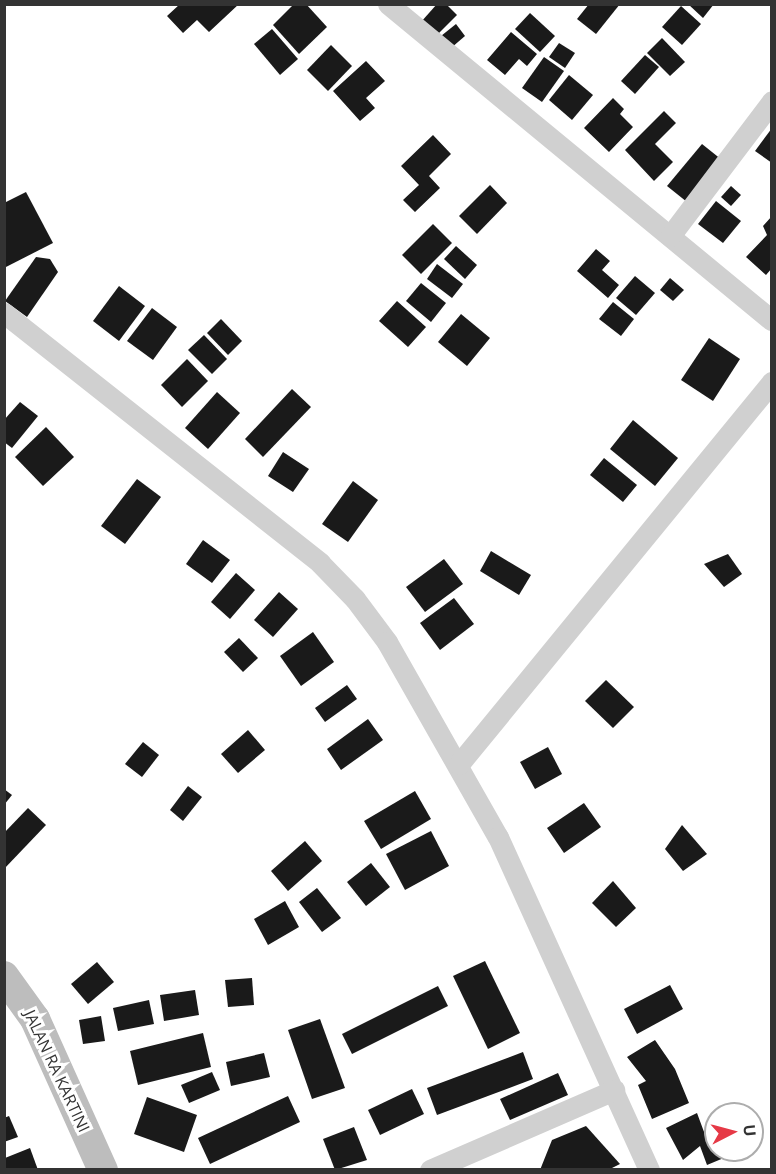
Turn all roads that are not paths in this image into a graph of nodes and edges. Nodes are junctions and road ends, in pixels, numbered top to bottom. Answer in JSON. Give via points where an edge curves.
{"nodes":[{"id":1,"x":388,"y":4,"type":"edge"},
{"id":2,"x":771,"y":101,"type":"edge"},
{"id":3,"x":670,"y":236,"type":"junction"},
{"id":4,"x":4,"y":313,"type":"edge"},
{"id":5,"x":771,"y":320,"type":"edge"},
{"id":6,"x":771,"y":382,"type":"edge"},
{"id":7,"x":459,"y":764,"type":"junction"},
{"id":8,"x":4,"y":976,"type":"edge"},
{"id":9,"x":614,"y":1090,"type":"junction"},
{"id":10,"x":103,"y":1170,"type":"edge"},
{"id":11,"x":430,"y":1170,"type":"edge"},
{"id":12,"x":649,"y":1170,"type":"edge"}],
"edges":[{"from":1,"to":3,"type":"street"},
{"from":2,"to":3,"type":"street"},
{"from":3,"to":5,"type":"street"},
{"from":4,"to":7,"type":"street","via":[[320,563],[355,599],[387,642]]},
{"from":6,"to":7,"type":"street"},
{"from":7,"to":9,"type":"street","via":[[498,837]]},
{"from":8,"to":10,"type":"main road","name":"JALAN RA KARTINI","via":[[35,1019]]},
{"from":9,"to":11,"type":"street"},
{"from":9,"to":12,"type":"street"}]}
